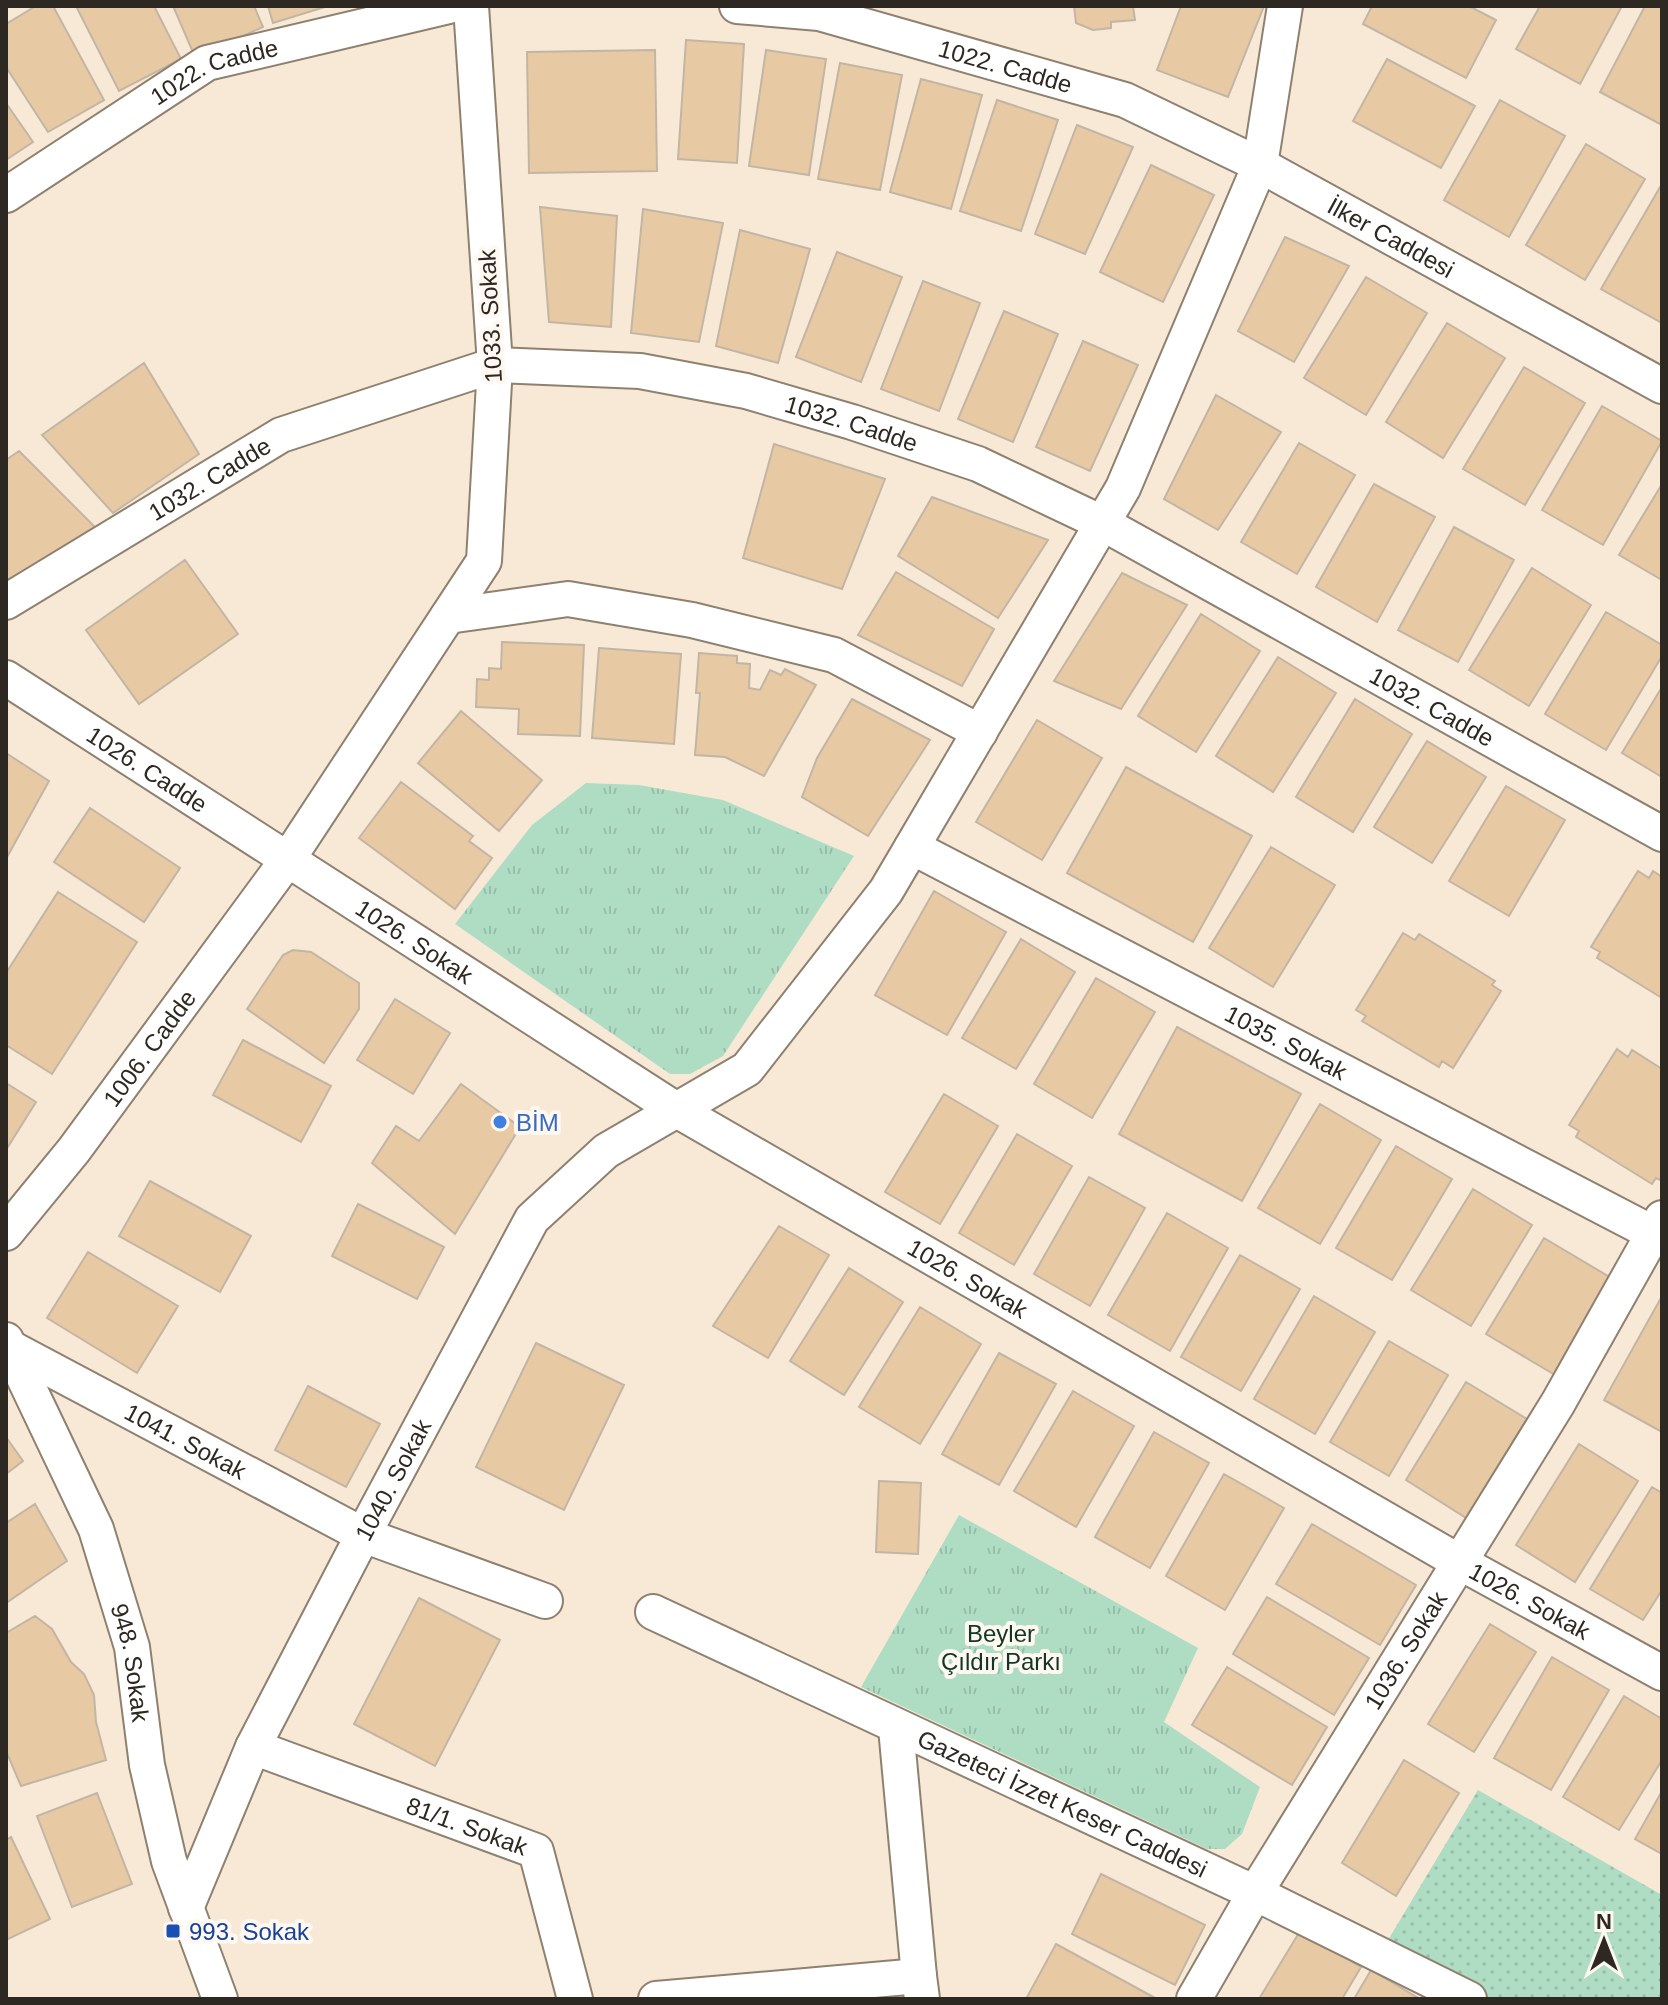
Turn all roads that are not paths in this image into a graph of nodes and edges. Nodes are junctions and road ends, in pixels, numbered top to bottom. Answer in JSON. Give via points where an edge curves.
{"nodes":[{"id":1,"x":449,"y":6,"type":"edge"},
{"id":2,"x":471,"y":6,"type":"edge"},
{"id":3,"x":737,"y":6,"type":"edge"},
{"id":4,"x":1285,"y":6,"type":"edge"},
{"id":5,"x":1260,"y":165,"type":"junction"},
{"id":6,"x":6,"y":195,"type":"edge"},
{"id":7,"x":495,"y":365,"type":"junction"},
{"id":8,"x":1662,"y":386,"type":"edge"},
{"id":9,"x":1102,"y":523,"type":"junction"},
{"id":10,"x":6,"y":602,"type":"edge"},
{"id":11,"x":448,"y":616,"type":"junction"},
{"id":12,"x":6,"y":678,"type":"edge"},
{"id":13,"x":980,"y":732,"type":"junction"},
{"id":14,"x":1662,"y":834,"type":"edge"},
{"id":15,"x":912,"y":847,"type":"junction"},
{"id":16,"x":288,"y":859,"type":"junction"},
{"id":17,"x":675,"y":1109,"type":"junction"},
{"id":18,"x":1659,"y":1230,"type":"edge"},
{"id":19,"x":6,"y":1233,"type":"edge"},
{"id":20,"x":8,"y":1343,"type":"edge"},
{"id":21,"x":363,"y":1535,"type":"junction"},
{"id":22,"x":1461,"y":1563,"type":"junction"},
{"id":23,"x":545,"y":1601,"type":"dead end"},
{"id":24,"x":653,"y":1612,"type":"dead end"},
{"id":25,"x":1662,"y":1673,"type":"edge"},
{"id":26,"x":896,"y":1728,"type":"junction"},
{"id":27,"x":253,"y":1747,"type":"junction"},
{"id":28,"x":1255,"y":1893,"type":"junction"},
{"id":29,"x":186,"y":1908,"type":"junction"},
{"id":30,"x":921,"y":1987,"type":"edge"},
{"id":31,"x":220,"y":1999,"type":"edge"},
{"id":32,"x":575,"y":1999,"type":"edge"},
{"id":33,"x":656,"y":1999,"type":"edge"},
{"id":34,"x":1194,"y":1999,"type":"edge"},
{"id":35,"x":1469,"y":1999,"type":"edge"}],
"edges":[{"from":1,"to":6,"type":"street","name":"1022. Cadde","via":[[207,63]]},
{"from":2,"to":7,"type":"street","name":"1033. Sokak"},
{"from":3,"to":5,"type":"street","name":"1022. Cadde","via":[[819,13],[1125,100]]},
{"from":4,"to":5,"type":"street"},
{"from":5,"to":8,"type":"street","name":"İlker Caddesi"},
{"from":5,"to":9,"type":"street","name":"1040. Sokak","via":[[1123,488]]},
{"from":7,"to":9,"type":"street","name":"1032. Cadde","via":[[640,371],[746,391],[978,464]]},
{"from":7,"to":10,"type":"street","name":"1032. Cadde","via":[[281,435]]},
{"from":7,"to":11,"type":"street","name":"1033. Sokak","via":[[484,561]]},
{"from":9,"to":13,"type":"street","name":"1040. Sokak"},
{"from":9,"to":14,"type":"street","name":"1032. Cadde"},
{"from":11,"to":13,"type":"street","via":[[568,599],[692,620],[834,655]]},
{"from":11,"to":16,"type":"street","name":"1033. Sokak"},
{"from":12,"to":16,"type":"street","name":"1026. Cadde"},
{"from":13,"to":15,"type":"street","name":"1040. Sokak"},
{"from":15,"to":17,"type":"street","name":"1040. Sokak","via":[[886,891],[747,1069]]},
{"from":15,"to":18,"type":"street","name":"1035. Sokak"},
{"from":16,"to":17,"type":"street","name":"1026. Sokak"},
{"from":16,"to":19,"type":"street","name":"1006. Cadde","via":[[74,1150]]},
{"from":17,"to":21,"type":"street","name":"1040. Sokak","via":[[606,1151],[532,1219]]},
{"from":17,"to":22,"type":"street","name":"1026. Sokak"},
{"from":18,"to":22,"type":"street","name":"1036. Sokak"},
{"from":20,"to":21,"type":"street","name":"1041. Sokak"},
{"from":20,"to":29,"type":"street","name":"948. Sokak","via":[[96,1529],[132,1647],[147,1765],[169,1861]]},
{"from":21,"to":23,"type":"street","name":"1041. Sokak"},
{"from":21,"to":27,"type":"street","name":"1040. Sokak"},
{"from":22,"to":25,"type":"street","name":"1026. Sokak"},
{"from":22,"to":28,"type":"street","name":"1036. Sokak"},
{"from":24,"to":26,"type":"street","name":"Gazeteci İzzet Keser Caddesi"},
{"from":26,"to":28,"type":"street","name":"Gazeteci İzzet Keser Caddesi"},
{"from":26,"to":30,"type":"street"},
{"from":27,"to":29,"type":"street","name":"1040. Sokak"},
{"from":27,"to":32,"type":"street","name":"81/1. Sokak","via":[[536,1851]]},
{"from":28,"to":34,"type":"street","name":"1036. Sokak"},
{"from":28,"to":35,"type":"street","name":"Gazeteci İzzet Keser Caddesi"},
{"from":29,"to":31,"type":"street","name":"948. Sokak"},
{"from":30,"to":33,"type":"street"}]}
